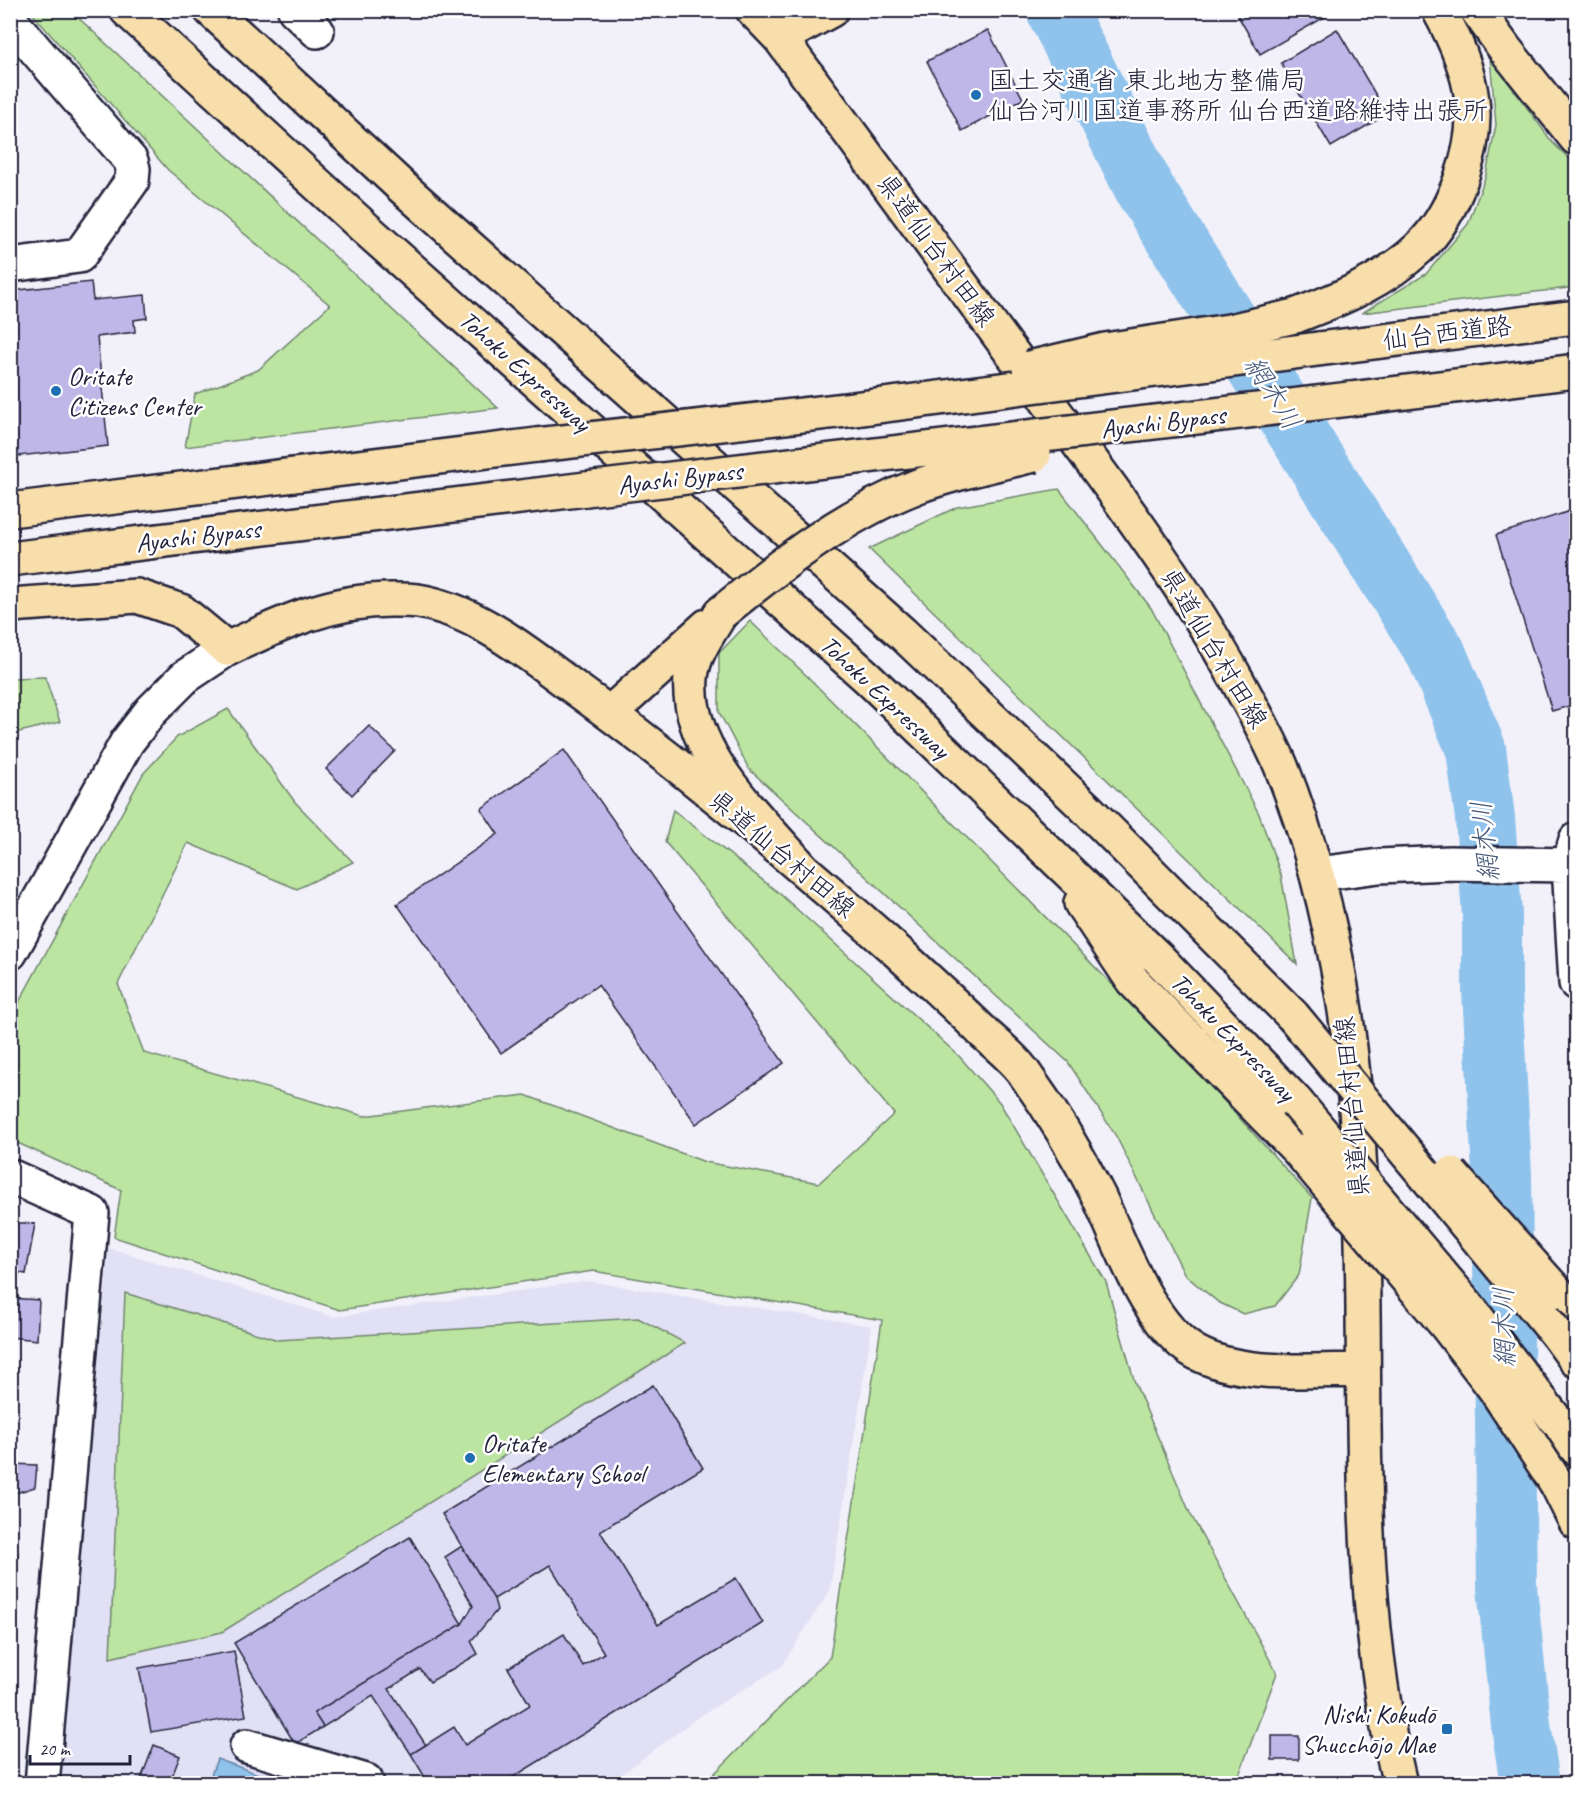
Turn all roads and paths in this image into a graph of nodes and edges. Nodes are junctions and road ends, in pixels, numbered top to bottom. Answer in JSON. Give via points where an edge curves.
{"nodes":[{"id":1,"x":127,"y":10,"type":"edge"},
{"id":2,"x":211,"y":10,"type":"edge"},
{"id":3,"x":753,"y":10,"type":"edge"},
{"id":4,"x":814,"y":10,"type":"edge"},
{"id":5,"x":831,"y":10,"type":"edge"},
{"id":6,"x":1439,"y":10,"type":"edge"},
{"id":7,"x":1477,"y":10,"type":"edge"},
{"id":8,"x":10,"y":20,"type":"edge"},
{"id":9,"x":776,"y":24,"type":"edge"},
{"id":10,"x":1576,"y":138,"type":"edge"},
{"id":11,"x":10,"y":265,"type":"edge"},
{"id":12,"x":1576,"y":317,"type":"edge"},
{"id":13,"x":1318,"y":349,"type":"joint"},
{"id":14,"x":1576,"y":370,"type":"edge"},
{"id":15,"x":1576,"y":378,"type":"edge"},
{"id":16,"x":1350,"y":399,"type":"junction"},
{"id":17,"x":846,"y":410,"type":"junction"},
{"id":18,"x":1263,"y":410,"type":"junction"},
{"id":19,"x":10,"y":510,"type":"edge"},
{"id":20,"x":10,"y":559,"type":"edge"},
{"id":21,"x":10,"y":605,"type":"edge"},
{"id":22,"x":721,"y":613,"type":"junction"},
{"id":23,"x":227,"y":649,"type":"junction"},
{"id":24,"x":610,"y":713,"type":"junction"},
{"id":25,"x":1043,"y":847,"type":"junction"},
{"id":26,"x":1573,"y":852,"type":"edge"},
{"id":27,"x":801,"y":867,"type":"junction"},
{"id":28,"x":1318,"y":874,"type":"junction"},
{"id":29,"x":10,"y":953,"type":"edge"},
{"id":30,"x":1576,"y":983,"type":"edge"},
{"id":31,"x":1293,"y":1016,"type":"junction"},
{"id":32,"x":10,"y":1176,"type":"edge"},
{"id":33,"x":1563,"y":1313,"type":"edge"},
{"id":34,"x":1576,"y":1360,"type":"edge"},
{"id":35,"x":1363,"y":1370,"type":"junction"},
{"id":36,"x":1576,"y":1448,"type":"edge"},
{"id":37,"x":1576,"y":1522,"type":"edge"},
{"id":38,"x":247,"y":1746,"type":"dead end"},
{"id":39,"x":42,"y":1784,"type":"edge"},
{"id":40,"x":367,"y":1784,"type":"edge"},
{"id":41,"x":1400,"y":1784,"type":"edge"}],
"edges":[{"from":1,"to":25,"type":"main road","name":"Tohoku Expressway","via":[[859,670]]},
{"from":2,"to":31,"type":"main road","name":"Tohoku Expressway","via":[[410,194],[902,633],[1085,807]]},
{"from":3,"to":9,"type":"main road","name":"県道仙台村田線"},
{"from":4,"to":9,"type":"main road"},
{"from":5,"to":9,"type":"main road"},
{"from":6,"to":17,"type":"main road","bridge":true,"via":[[1465,66],[1472,103],[1469,150],[1462,178],[1446,213],[1420,247],[1387,274],[1346,297],[1295,315],[1230,331],[1105,350]]},
{"from":7,"to":10,"type":"main road"},
{"from":8,"to":11,"type":"street","via":[[110,135],[133,168],[132,182],[79,256]]},
{"from":9,"to":28,"type":"main road","name":"県道仙台村田線","via":[[1192,605],[1279,763]]},
{"from":12,"to":13,"type":"main road","name":"仙台西道路"},
{"from":13,"to":17,"type":"main road","name":"Ayashi Bypass","bridge":true},
{"from":14,"to":16,"type":"main road","name":"仙台西道路"},
{"from":15,"to":16,"type":"main road"},
{"from":16,"to":18,"type":"main road","name":"Ayashi Bypass","bridge":true},
{"from":17,"to":19,"type":"main road","name":"Ayashi Bypass","bridge":true},
{"from":18,"to":20,"type":"main road","name":"Ayashi Bypass","bridge":true},
{"from":18,"to":22,"type":"main road","bridge":true,"via":[[1036,454],[918,486],[875,505],[828,533]]},
{"from":21,"to":23,"type":"main road","via":[[137,596],[181,611]]},
{"from":22,"to":24,"type":"main road"},
{"from":22,"to":27,"type":"main road","via":[[700,646],[691,677],[697,728],[749,808]]},
{"from":23,"to":24,"type":"main road","name":"県道仙台村田線","via":[[321,609],[372,600],[417,601],[462,614],[506,638]]},
{"from":23,"to":29,"type":"street","via":[[185,677],[127,742]]},
{"from":24,"to":27,"type":"main road","name":"県道仙台村田線"},
{"from":25,"to":36,"type":"main road","name":"Tohoku Expressway","bridge":true,"via":[[1159,959],[1296,1102],[1467,1305]]},
{"from":25,"to":37,"type":"main road","bridge":true,"via":[[1133,981],[1299,1151],[1446,1325],[1495,1389],[1557,1484]]},
{"from":26,"to":28,"type":"street","via":[[1524,864],[1379,866]]},
{"from":26,"to":30,"type":"street"},
{"from":27,"to":35,"type":"main road","name":"県道仙台村田線","via":[[1019,1066],[1058,1123],[1098,1196],[1133,1276],[1176,1337],[1195,1352],[1224,1365]]},
{"from":28,"to":35,"type":"main road","name":"県道仙台村田線","via":[[1343,1000],[1356,1111]]},
{"from":31,"to":33,"type":"main road","name":"Tohoku Expressway","bridge":true},
{"from":31,"to":33,"type":"main road","bridge":true,"via":[[1460,1182]]},
{"from":32,"to":39,"type":"street","via":[[92,1214]]},
{"from":33,"to":34,"type":"main road","name":"Tohoku Expressway"},
{"from":35,"to":41,"type":"main road","name":"県道仙台村田線","via":[[1373,1617],[1391,1748]]},
{"from":38,"to":40,"type":"street"}]}
